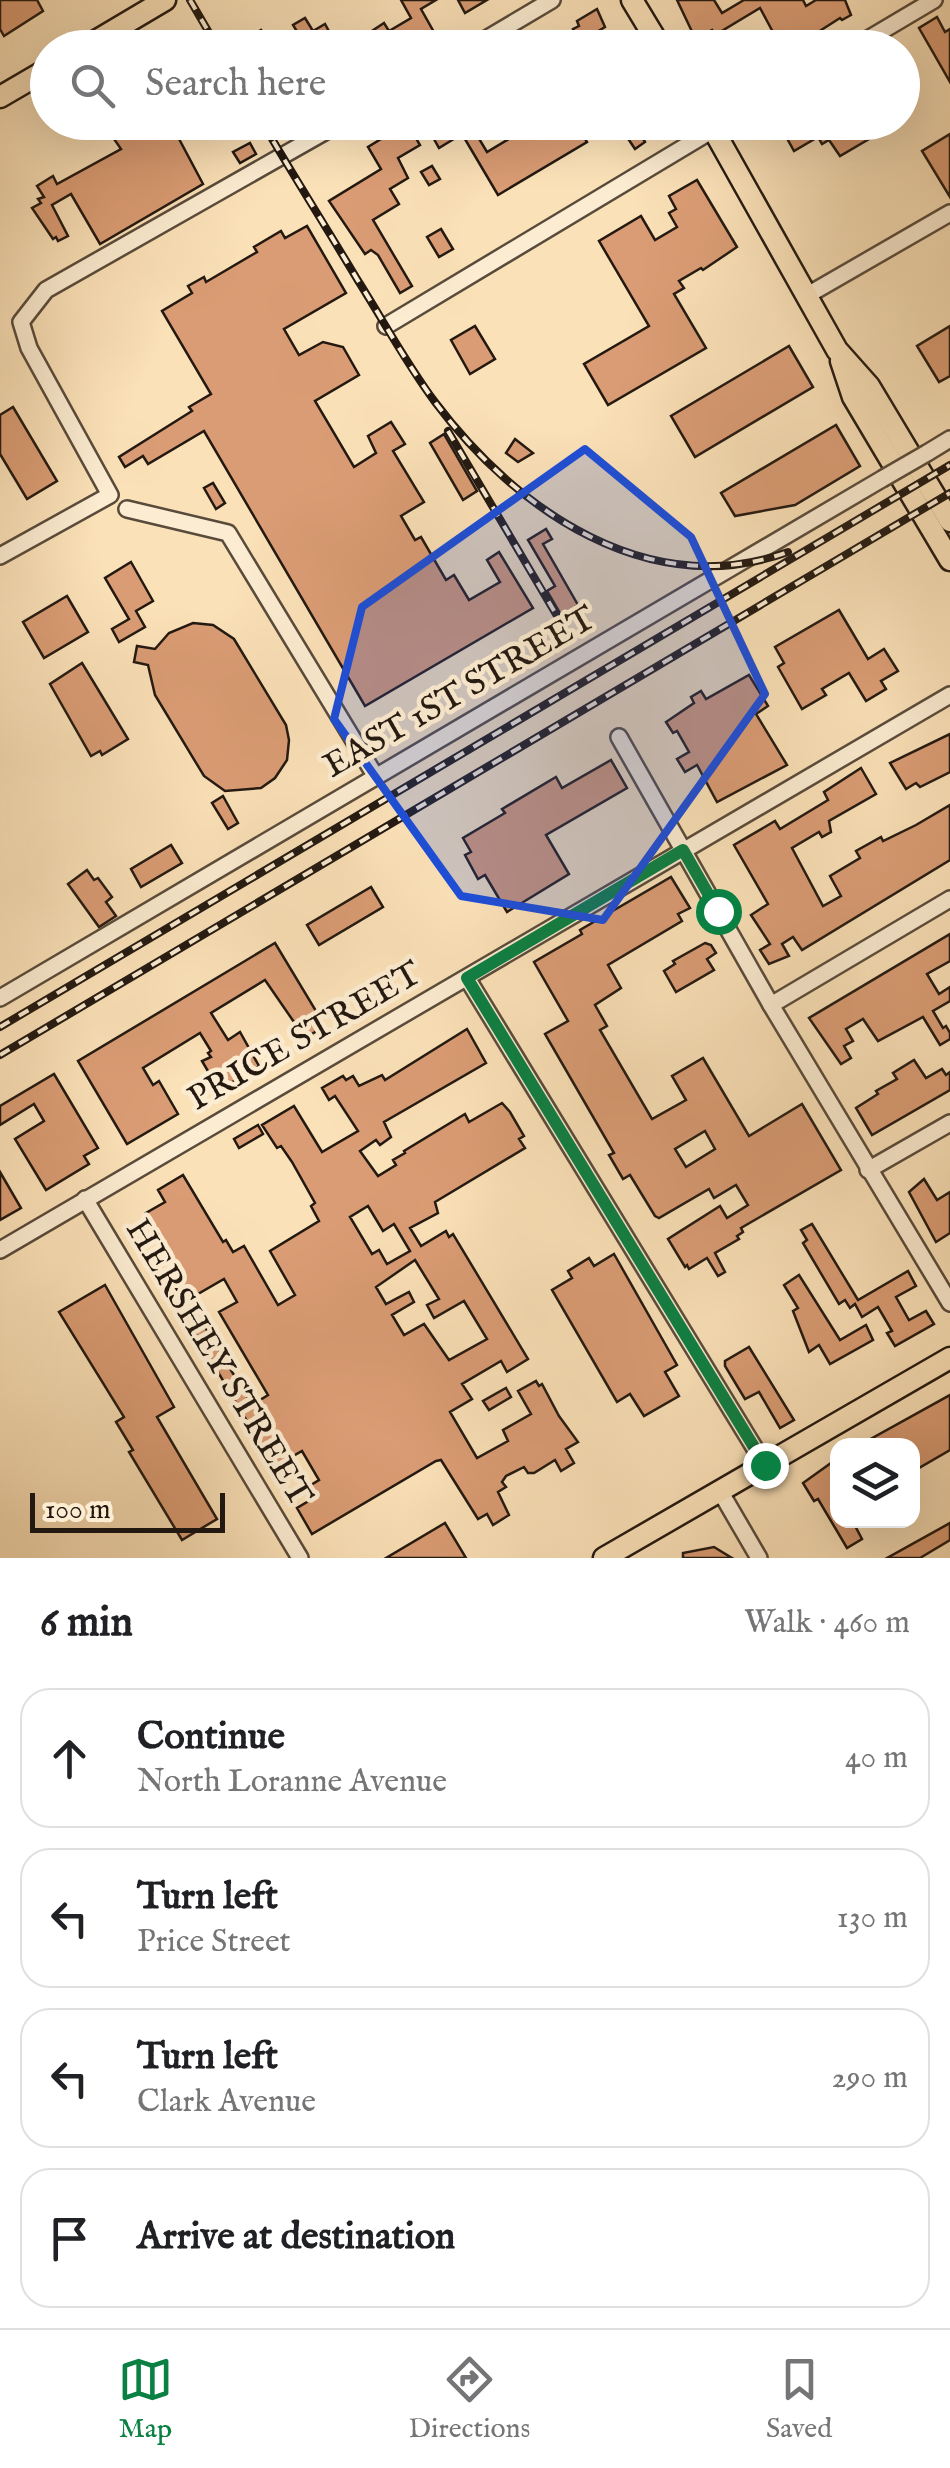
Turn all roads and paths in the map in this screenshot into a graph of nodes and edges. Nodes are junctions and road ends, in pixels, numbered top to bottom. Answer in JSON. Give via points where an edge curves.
{"nodes":[{"id":1,"x":165,"y":0,"type":"edge"},
{"id":2,"x":552,"y":0,"type":"edge"},
{"id":3,"x":632,"y":0,"type":"edge"},
{"id":4,"x":934,"y":0,"type":"edge"},
{"id":5,"x":114,"y":30,"type":"edge"},
{"id":6,"x":501,"y":30,"type":"edge"},
{"id":7,"x":651,"y":30,"type":"edge"},
{"id":8,"x":883,"y":30,"type":"edge"},
{"id":9,"x":30,"y":80,"type":"edge"},
{"id":10,"x":0,"y":97,"type":"edge"},
{"id":11,"x":310,"y":140,"type":"edge"},
{"id":12,"x":691,"y":140,"type":"edge"},
{"id":13,"x":724,"y":140,"type":"edge"},
{"id":14,"x":950,"y":213,"type":"edge"},
{"id":15,"x":806,"y":296,"type":"junction"},
{"id":16,"x":386,"y":326,"type":"dead end"},
{"id":17,"x":838,"y":350,"type":"junction"},
{"id":18,"x":950,"y":440,"type":"edge"},
{"id":19,"x":127,"y":509,"type":"dead end"},
{"id":20,"x":950,"y":521,"type":"edge"},
{"id":21,"x":0,"y":556,"type":"edge"},
{"id":22,"x":950,"y":560,"type":"edge"},
{"id":23,"x":950,"y":695,"type":"edge"},
{"id":24,"x":618,"y":737,"type":"dead end"},
{"id":25,"x":376,"y":777,"type":"junction"},
{"id":26,"x":683,"y":850,"type":"junction"},
{"id":27,"x":950,"y":899,"type":"edge"},
{"id":28,"x":467,"y":978,"type":"junction"},
{"id":29,"x":0,"y":998,"type":"edge"},
{"id":30,"x":771,"y":1006,"type":"junction"},
{"id":31,"x":950,"y":1123,"type":"edge"},
{"id":32,"x":868,"y":1170,"type":"junction"},
{"id":33,"x":85,"y":1199,"type":"junction"},
{"id":34,"x":0,"y":1250,"type":"edge"},
{"id":35,"x":950,"y":1303,"type":"edge"},
{"id":36,"x":950,"y":1358,"type":"edge"},
{"id":37,"x":765,"y":1465,"type":"junction"},
{"id":38,"x":720,"y":1490,"type":"junction"},
{"id":39,"x":300,"y":1558,"type":"edge"},
{"id":40,"x":604,"y":1558,"type":"edge"},
{"id":41,"x":759,"y":1558,"type":"edge"}],
"edges":[{"from":1,"to":5,"type":"main road"},
{"from":2,"to":6,"type":"street"},
{"from":3,"to":7,"type":"main road"},
{"from":4,"to":8,"type":"street"},
{"from":9,"to":10,"type":"main road"},
{"from":11,"to":21,"type":"street","via":[[46,290],[20,322],[110,494]]},
{"from":12,"to":16,"type":"street"},
{"from":13,"to":15,"type":"main road"},
{"from":14,"to":15,"type":"street"},
{"from":15,"to":17,"type":"main road"},
{"from":17,"to":20,"type":"main road","via":[[869,386]]},
{"from":17,"to":22,"type":"main road","via":[[853,397]]},
{"from":18,"to":25,"type":"street","name":"EAST 1ST STREET","bridge":true},
{"from":19,"to":25,"type":"street","via":[[228,534]]},
{"from":23,"to":26,"type":"street","name":"PRICE STREET"},
{"from":24,"to":26,"type":"street"},
{"from":25,"to":29,"type":"street","name":"EAST 1ST STREET"},
{"from":26,"to":28,"type":"street","name":"PRICE STREET"},
{"from":26,"to":30,"type":"street"},
{"from":27,"to":30,"type":"street"},
{"from":28,"to":33,"type":"street","name":"PRICE STREET"},
{"from":28,"to":37,"type":"street"},
{"from":30,"to":32,"type":"street"},
{"from":31,"to":32,"type":"street"},
{"from":32,"to":35,"type":"street"},
{"from":33,"to":34,"type":"street","name":"PRICE STREET"},
{"from":33,"to":39,"type":"street","name":"HERSHEY STREET"},
{"from":36,"to":37,"type":"main road"},
{"from":37,"to":38,"type":"main road"},
{"from":38,"to":40,"type":"main road"},
{"from":38,"to":41,"type":"street"}]}
